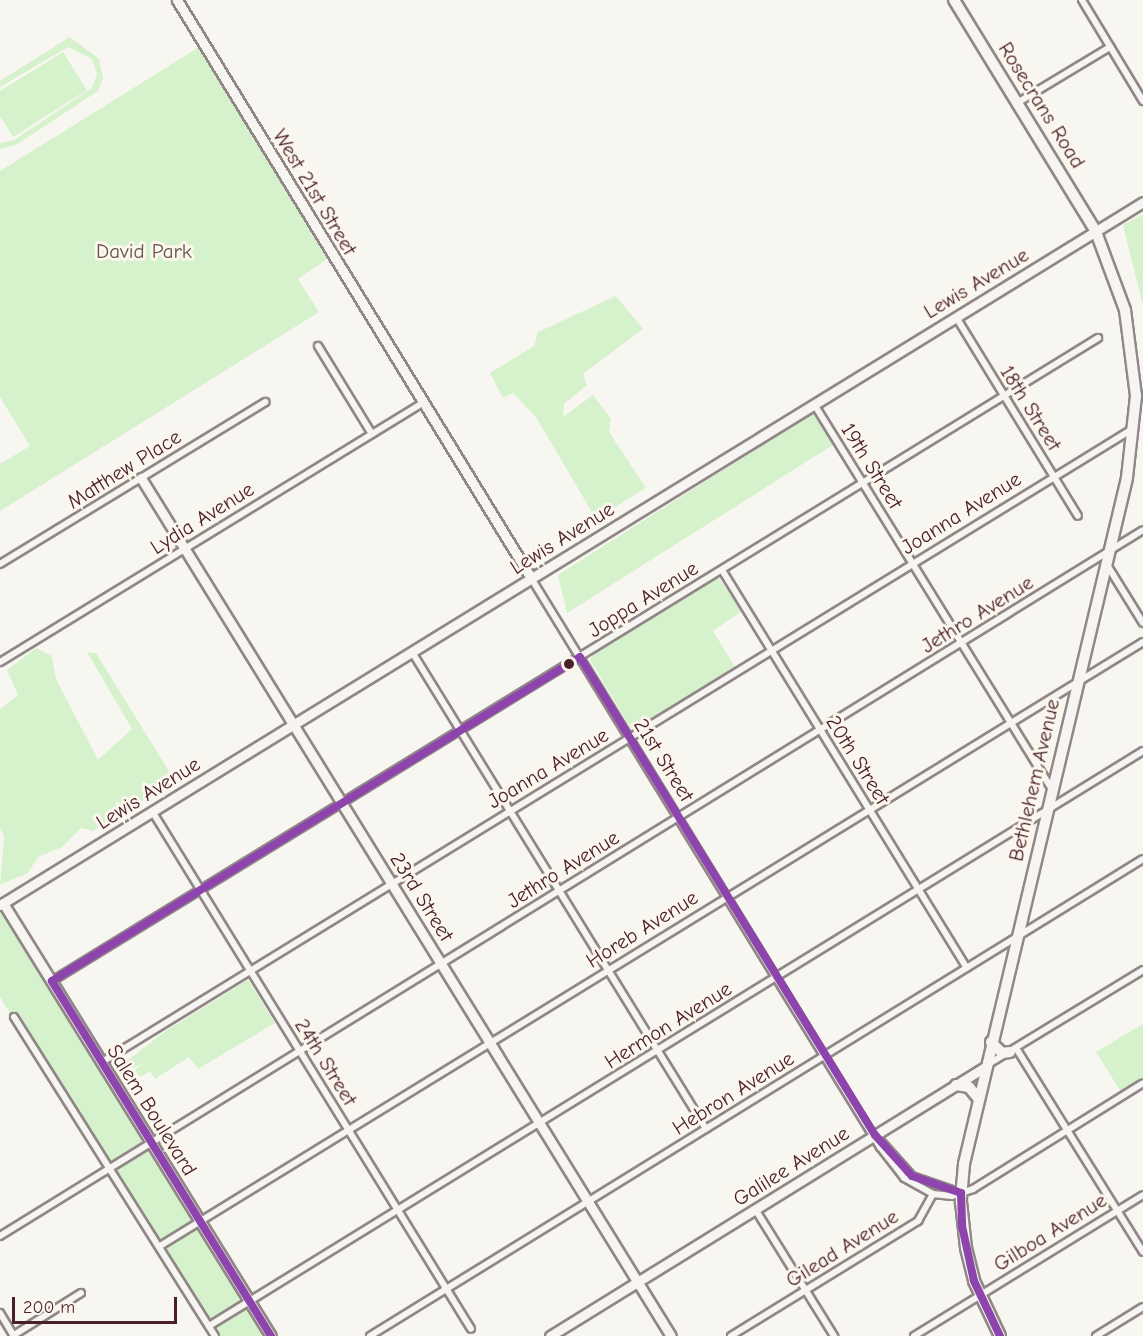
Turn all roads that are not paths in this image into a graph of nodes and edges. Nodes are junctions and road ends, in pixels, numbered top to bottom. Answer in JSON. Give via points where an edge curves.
{"nodes":[{"id":1,"x":177,"y":0,"type":"edge"},
{"id":2,"x":954,"y":0,"type":"edge"},
{"id":3,"x":1082,"y":0,"type":"edge"},
{"id":4,"x":1110,"y":46,"type":"junction"},
{"id":5,"x":1143,"y":101,"type":"edge"},
{"id":6,"x":1017,"y":103,"type":"junction"},
{"id":7,"x":1143,"y":202,"type":"edge"},
{"id":8,"x":1096,"y":232,"type":"junction"},
{"id":9,"x":956,"y":317,"type":"junction"},
{"id":10,"x":1098,"y":338,"type":"dead end"},
{"id":11,"x":318,"y":346,"type":"dead end"},
{"id":12,"x":1004,"y":396,"type":"junction"},
{"id":13,"x":265,"y":402,"type":"dead end"},
{"id":14,"x":423,"y":403,"type":"junction"},
{"id":15,"x":814,"y":404,"type":"junction"},
{"id":16,"x":1135,"y":428,"type":"junction"},
{"id":17,"x":372,"y":434,"type":"junction"},
{"id":18,"x":1053,"y":475,"type":"junction"},
{"id":19,"x":141,"y":478,"type":"junction"},
{"id":20,"x":863,"y":483,"type":"junction"},
{"id":21,"x":1078,"y":516,"type":"dead end"},
{"id":22,"x":1143,"y":530,"type":"edge"},
{"id":23,"x":184,"y":549,"type":"junction"},
{"id":24,"x":1110,"y":551,"type":"junction"},
{"id":25,"x":912,"y":562,"type":"junction"},
{"id":26,"x":0,"y":564,"type":"edge"},
{"id":27,"x":1107,"y":565,"type":"junction"},
{"id":28,"x":722,"y":570,"type":"junction"},
{"id":29,"x":531,"y":578,"type":"junction"},
{"id":30,"x":1143,"y":623,"type":"edge"},
{"id":31,"x":1143,"y":642,"type":"edge"},
{"id":32,"x":961,"y":643,"type":"junction"},
{"id":33,"x":771,"y":650,"type":"junction"},
{"id":34,"x":412,"y":652,"type":"junction"},
{"id":35,"x":580,"y":657,"type":"junction"},
{"id":36,"x":0,"y":663,"type":"edge"},
{"id":37,"x":1077,"y":683,"type":"junction"},
{"id":38,"x":1010,"y":723,"type":"junction"},
{"id":39,"x":294,"y":724,"type":"junction"},
{"id":40,"x":820,"y":730,"type":"junction"},
{"id":41,"x":460,"y":731,"type":"junction"},
{"id":42,"x":629,"y":737,"type":"junction"},
{"id":43,"x":1143,"y":751,"type":"edge"},
{"id":44,"x":1052,"y":790,"type":"junction"},
{"id":45,"x":342,"y":803,"type":"junction"},
{"id":46,"x":869,"y":809,"type":"junction"},
{"id":47,"x":510,"y":810,"type":"junction"},
{"id":48,"x":1047,"y":810,"type":"junction"},
{"id":49,"x":152,"y":811,"type":"junction"},
{"id":50,"x":678,"y":818,"type":"junction"},
{"id":51,"x":1143,"y":859,"type":"edge"},
{"id":52,"x":392,"y":883,"type":"junction"},
{"id":53,"x":201,"y":890,"type":"junction"},
{"id":54,"x":560,"y":890,"type":"junction"},
{"id":55,"x":918,"y":890,"type":"junction"},
{"id":56,"x":727,"y":896,"type":"junction"},
{"id":57,"x":1,"y":904,"type":"edge"},
{"id":58,"x":1016,"y":937,"type":"junction"},
{"id":59,"x":441,"y":963,"type":"junction"},
{"id":60,"x":967,"y":968,"type":"junction"},
{"id":61,"x":250,"y":970,"type":"junction"},
{"id":62,"x":609,"y":970,"type":"junction"},
{"id":63,"x":1143,"y":970,"type":"edge"},
{"id":64,"x":777,"y":977,"type":"junction"},
{"id":65,"x":52,"y":981,"type":"junction"},
{"id":66,"x":14,"y":1017,"type":"dead end"},
{"id":67,"x":490,"y":1042,"type":"junction"},
{"id":68,"x":992,"y":1042,"type":"junction"},
{"id":69,"x":1013,"y":1050,"type":"junction"},
{"id":70,"x":300,"y":1051,"type":"junction"},
{"id":71,"x":657,"y":1051,"type":"junction"},
{"id":72,"x":825,"y":1055,"type":"junction"},
{"id":73,"x":102,"y":1062,"type":"junction"},
{"id":74,"x":986,"y":1067,"type":"junction"},
{"id":75,"x":1143,"y":1083,"type":"edge"},
{"id":76,"x":956,"y":1085,"type":"junction"},
{"id":77,"x":978,"y":1098,"type":"junction"},
{"id":78,"x":539,"y":1123,"type":"junction"},
{"id":79,"x":706,"y":1129,"type":"junction"},
{"id":80,"x":348,"y":1130,"type":"junction"},
{"id":81,"x":1067,"y":1130,"type":"junction"},
{"id":82,"x":875,"y":1135,"type":"junction"},
{"id":83,"x":151,"y":1142,"type":"junction"},
{"id":84,"x":111,"y":1169,"type":"junction"},
{"id":85,"x":933,"y":1190,"type":"junction"},
{"id":86,"x":961,"y":1193,"type":"junction"},
{"id":87,"x":1143,"y":1195,"type":"edge"},
{"id":88,"x":588,"y":1202,"type":"junction"},
{"id":89,"x":755,"y":1209,"type":"junction"},
{"id":90,"x":398,"y":1210,"type":"junction"},
{"id":91,"x":1117,"y":1211,"type":"junction"},
{"id":92,"x":200,"y":1221,"type":"junction"},
{"id":93,"x":0,"y":1236,"type":"edge"},
{"id":94,"x":160,"y":1246,"type":"junction"},
{"id":95,"x":1143,"y":1252,"type":"edge"},
{"id":96,"x":637,"y":1282,"type":"junction"},
{"id":97,"x":446,"y":1289,"type":"junction"},
{"id":98,"x":805,"y":1290,"type":"junction"},
{"id":99,"x":81,"y":1293,"type":"dead end"},
{"id":100,"x":980,"y":1295,"type":"junction"},
{"id":101,"x":249,"y":1301,"type":"junction"},
{"id":102,"x":1143,"y":1307,"type":"edge"},
{"id":103,"x":0,"y":1313,"type":"edge"},
{"id":104,"x":208,"y":1326,"type":"junction"},
{"id":105,"x":471,"y":1329,"type":"dead end"},
{"id":106,"x":14,"y":1336,"type":"edge"},
{"id":107,"x":215,"y":1336,"type":"edge"},
{"id":108,"x":271,"y":1336,"type":"edge"},
{"id":109,"x":370,"y":1336,"type":"edge"},
{"id":110,"x":550,"y":1336,"type":"edge"},
{"id":111,"x":671,"y":1336,"type":"edge"},
{"id":112,"x":731,"y":1336,"type":"edge"},
{"id":113,"x":834,"y":1336,"type":"edge"},
{"id":114,"x":914,"y":1336,"type":"edge"},
{"id":115,"x":1000,"y":1336,"type":"edge"},
{"id":116,"x":1096,"y":1336,"type":"edge"}],
"edges":[{"from":1,"to":14,"type":"street","name":"West 21st Street"},
{"from":2,"to":6,"type":"main road","name":"Rosecrans Road"},
{"from":3,"to":4,"type":"street"},
{"from":4,"to":5,"type":"street"},
{"from":4,"to":6,"type":"street"},
{"from":6,"to":8,"type":"main road","name":"Rosecrans Road"},
{"from":7,"to":8,"type":"street","name":"Lewis Avenue"},
{"from":8,"to":9,"type":"street","name":"Lewis Avenue"},
{"from":8,"to":16,"type":"main road","name":"Bethlehem Avenue","via":[[1128,320],[1134,360]]},
{"from":9,"to":12,"type":"street","name":"18th Street"},
{"from":9,"to":15,"type":"street","name":"Lewis Avenue"},
{"from":10,"to":12,"type":"street","name":"Joppa Avenue"},
{"from":11,"to":17,"type":"street"},
{"from":12,"to":18,"type":"street","name":"18th Street"},
{"from":12,"to":20,"type":"street","name":"Joppa Avenue"},
{"from":13,"to":19,"type":"street","name":"Matthew Place"},
{"from":14,"to":17,"type":"street","name":"Lydia Avenue"},
{"from":14,"to":29,"type":"street","name":"21st Street"},
{"from":15,"to":20,"type":"street","name":"19th Street"},
{"from":15,"to":29,"type":"street","name":"Lewis Avenue"},
{"from":16,"to":18,"type":"street","name":"Joanna Avenue"},
{"from":16,"to":24,"type":"main road","name":"Bethlehem Avenue"},
{"from":17,"to":23,"type":"street","name":"Lydia Avenue"},
{"from":18,"to":21,"type":"street","name":"18th Street"},
{"from":18,"to":25,"type":"street","name":"Joanna Avenue"},
{"from":19,"to":23,"type":"street","name":"23rd Street"},
{"from":19,"to":26,"type":"street","name":"Matthew Place"},
{"from":20,"to":25,"type":"street","name":"19th Street"},
{"from":20,"to":28,"type":"street","name":"Joppa Avenue"},
{"from":22,"to":24,"type":"street","name":"Jethro Avenue"},
{"from":23,"to":36,"type":"street","name":"Lydia Avenue"},
{"from":23,"to":39,"type":"street","name":"23rd Street"},
{"from":24,"to":27,"type":"main road","name":"Bethlehem Avenue"},
{"from":24,"to":32,"type":"street","name":"Jethro Avenue"},
{"from":25,"to":32,"type":"street","name":"19th Street"},
{"from":25,"to":33,"type":"street","name":"Joanna Avenue"},
{"from":27,"to":30,"type":"street"},
{"from":27,"to":37,"type":"main road","name":"Bethlehem Avenue"},
{"from":28,"to":33,"type":"street","name":"20th Street"},
{"from":28,"to":35,"type":"street","name":"Joppa Avenue"},
{"from":29,"to":34,"type":"street","name":"Lewis Avenue"},
{"from":29,"to":35,"type":"street","name":"21st Street"},
{"from":31,"to":37,"type":"street","name":"Horeb Avenue"},
{"from":32,"to":38,"type":"street","name":"19th Street"},
{"from":32,"to":40,"type":"street","name":"Jethro Avenue"},
{"from":33,"to":40,"type":"street","name":"20th Street"},
{"from":33,"to":42,"type":"street","name":"Joanna Avenue"},
{"from":34,"to":39,"type":"street","name":"Lewis Avenue"},
{"from":34,"to":41,"type":"street"},
{"from":35,"to":41,"type":"street","name":"Joppa Avenue"},
{"from":35,"to":42,"type":"street","name":"21st Street"},
{"from":37,"to":38,"type":"street","name":"Horeb Avenue"},
{"from":37,"to":44,"type":"main road","name":"Bethlehem Avenue"},
{"from":38,"to":44,"type":"street","name":"19th Street"},
{"from":38,"to":46,"type":"street","name":"Horeb Avenue"},
{"from":39,"to":45,"type":"street","name":"23rd Street"},
{"from":39,"to":49,"type":"street","name":"Lewis Avenue"},
{"from":40,"to":46,"type":"street","name":"20th Street"},
{"from":40,"to":50,"type":"street","name":"Jethro Avenue"},
{"from":41,"to":45,"type":"street","name":"Joppa Avenue"},
{"from":41,"to":47,"type":"street"},
{"from":42,"to":47,"type":"street","name":"Joanna Avenue"},
{"from":42,"to":50,"type":"street","name":"21st Street"},
{"from":43,"to":48,"type":"street","name":"Hermon Avenue"},
{"from":44,"to":48,"type":"main road","name":"Bethlehem Avenue"},
{"from":45,"to":52,"type":"street","name":"23rd Street"},
{"from":45,"to":53,"type":"street","name":"Joppa Avenue"},
{"from":46,"to":55,"type":"street","name":"20th Street"},
{"from":46,"to":56,"type":"street","name":"Horeb Avenue"},
{"from":47,"to":52,"type":"street","name":"Joanna Avenue"},
{"from":47,"to":54,"type":"street"},
{"from":48,"to":55,"type":"street","name":"Hermon Avenue"},
{"from":48,"to":58,"type":"main road","name":"Bethlehem Avenue"},
{"from":49,"to":53,"type":"street","name":"24th Street"},
{"from":49,"to":57,"type":"street","name":"Lewis Avenue"},
{"from":50,"to":54,"type":"street","name":"Jethro Avenue"},
{"from":50,"to":56,"type":"street","name":"21st Street"},
{"from":51,"to":58,"type":"street","name":"Hebron Avenue"},
{"from":52,"to":59,"type":"street","name":"23rd Street"},
{"from":52,"to":61,"type":"street","name":"Joanna Avenue"},
{"from":53,"to":61,"type":"street","name":"24th Street"},
{"from":53,"to":65,"type":"street","name":"Joppa Avenue"},
{"from":54,"to":59,"type":"street","name":"Jethro Avenue"},
{"from":54,"to":62,"type":"street"},
{"from":55,"to":60,"type":"street","name":"20th Street"},
{"from":55,"to":64,"type":"street","name":"Hermon Avenue"},
{"from":56,"to":62,"type":"street","name":"Horeb Avenue"},
{"from":56,"to":64,"type":"street","name":"21st Street"},
{"from":57,"to":65,"type":"street","name":"Salem Boulevard"},
{"from":58,"to":60,"type":"street","name":"Hebron Avenue"},
{"from":58,"to":68,"type":"main road","name":"Bethlehem Avenue"},
{"from":59,"to":67,"type":"street","name":"23rd Street"},
{"from":59,"to":70,"type":"street","name":"Jethro Avenue"},
{"from":60,"to":72,"type":"street","name":"Hebron Avenue"},
{"from":61,"to":70,"type":"street","name":"24th Street"},
{"from":61,"to":73,"type":"street","name":"Joanna Avenue"},
{"from":62,"to":67,"type":"street","name":"Horeb Avenue"},
{"from":62,"to":71,"type":"street"},
{"from":63,"to":69,"type":"street","name":"Galilee Avenue"},
{"from":64,"to":71,"type":"street","name":"Hermon Avenue"},
{"from":64,"to":72,"type":"street","name":"21st Street"},
{"from":65,"to":73,"type":"street","name":"Salem Boulevard"},
{"from":66,"to":84,"type":"street"},
{"from":67,"to":78,"type":"street","name":"23rd Street"},
{"from":67,"to":80,"type":"street","name":"Horeb Avenue"},
{"from":68,"to":69,"type":"main road","via":[[1002,1053]]},
{"from":68,"to":74,"type":"main road","name":"Bethlehem Avenue"},
{"from":69,"to":74,"type":"street","name":"Galilee Avenue"},
{"from":69,"to":81,"type":"street"},
{"from":70,"to":80,"type":"street","name":"24th Street"},
{"from":70,"to":83,"type":"street","name":"Jethro Avenue"},
{"from":71,"to":78,"type":"street","name":"Hermon Avenue"},
{"from":71,"to":79,"type":"street"},
{"from":72,"to":79,"type":"street","name":"Hebron Avenue"},
{"from":72,"to":82,"type":"street","name":"21st Street"},
{"from":73,"to":83,"type":"street","name":"Salem Boulevard"},
{"from":74,"to":76,"type":"street","name":"Galilee Avenue"},
{"from":74,"to":77,"type":"main road","name":"Bethlehem Avenue"},
{"from":75,"to":81,"type":"street"},
{"from":76,"to":77,"type":"main road","via":[[969,1087]]},
{"from":76,"to":82,"type":"street","name":"Galilee Avenue"},
{"from":77,"to":86,"type":"main road","name":"Bethlehem Avenue"},
{"from":78,"to":88,"type":"street","name":"23rd Street"},
{"from":78,"to":90,"type":"street","name":"Hermon Avenue"},
{"from":79,"to":88,"type":"street","name":"Hebron Avenue"},
{"from":80,"to":90,"type":"street","name":"24th Street"},
{"from":80,"to":92,"type":"street","name":"Horeb Avenue"},
{"from":81,"to":86,"type":"street"},
{"from":81,"to":91,"type":"street"},
{"from":82,"to":85,"type":"street","name":"21st Street","via":[[901,1174]]},
{"from":82,"to":89,"type":"street","name":"Galilee Avenue"},
{"from":83,"to":84,"type":"street","name":"Jethro Avenue"},
{"from":83,"to":92,"type":"street","name":"Salem Boulevard"},
{"from":84,"to":93,"type":"street","name":"Jethro Avenue"},
{"from":84,"to":94,"type":"street"},
{"from":85,"to":86,"type":"street"},
{"from":85,"to":98,"type":"street","name":"Gilead Avenue","via":[[918,1221]]},
{"from":86,"to":100,"type":"main road","name":"Bethlehem Avenue","via":[[966,1248]]},
{"from":87,"to":91,"type":"street","name":"Gilboa Avenue"},
{"from":88,"to":96,"type":"street","name":"23rd Street"},
{"from":88,"to":97,"type":"street","name":"Hebron Avenue"},
{"from":89,"to":96,"type":"street","name":"Galilee Avenue"},
{"from":89,"to":98,"type":"street"},
{"from":90,"to":97,"type":"street","name":"24th Street"},
{"from":90,"to":101,"type":"street","name":"Hermon Avenue"},
{"from":91,"to":95,"type":"street"},
{"from":91,"to":100,"type":"street","name":"Gilboa Avenue"},
{"from":92,"to":94,"type":"street","name":"Horeb Avenue"},
{"from":92,"to":101,"type":"street","name":"Salem Boulevard"},
{"from":94,"to":104,"type":"street"},
{"from":96,"to":110,"type":"street","name":"Galilee Avenue"},
{"from":96,"to":111,"type":"street","name":"23rd Street"},
{"from":97,"to":105,"type":"street","name":"24th Street"},
{"from":97,"to":109,"type":"street","name":"Hebron Avenue"},
{"from":98,"to":112,"type":"street","name":"Gilead Avenue"},
{"from":98,"to":113,"type":"street"},
{"from":99,"to":106,"type":"street"},
{"from":100,"to":114,"type":"street","name":"Gilboa Avenue"},
{"from":100,"to":115,"type":"main road","name":"Bethlehem Avenue"},
{"from":101,"to":104,"type":"street","name":"Hermon Avenue"},
{"from":101,"to":108,"type":"street","name":"Salem Boulevard"},
{"from":102,"to":116,"type":"street"},
{"from":103,"to":106,"type":"street"},
{"from":104,"to":107,"type":"street"}]}
